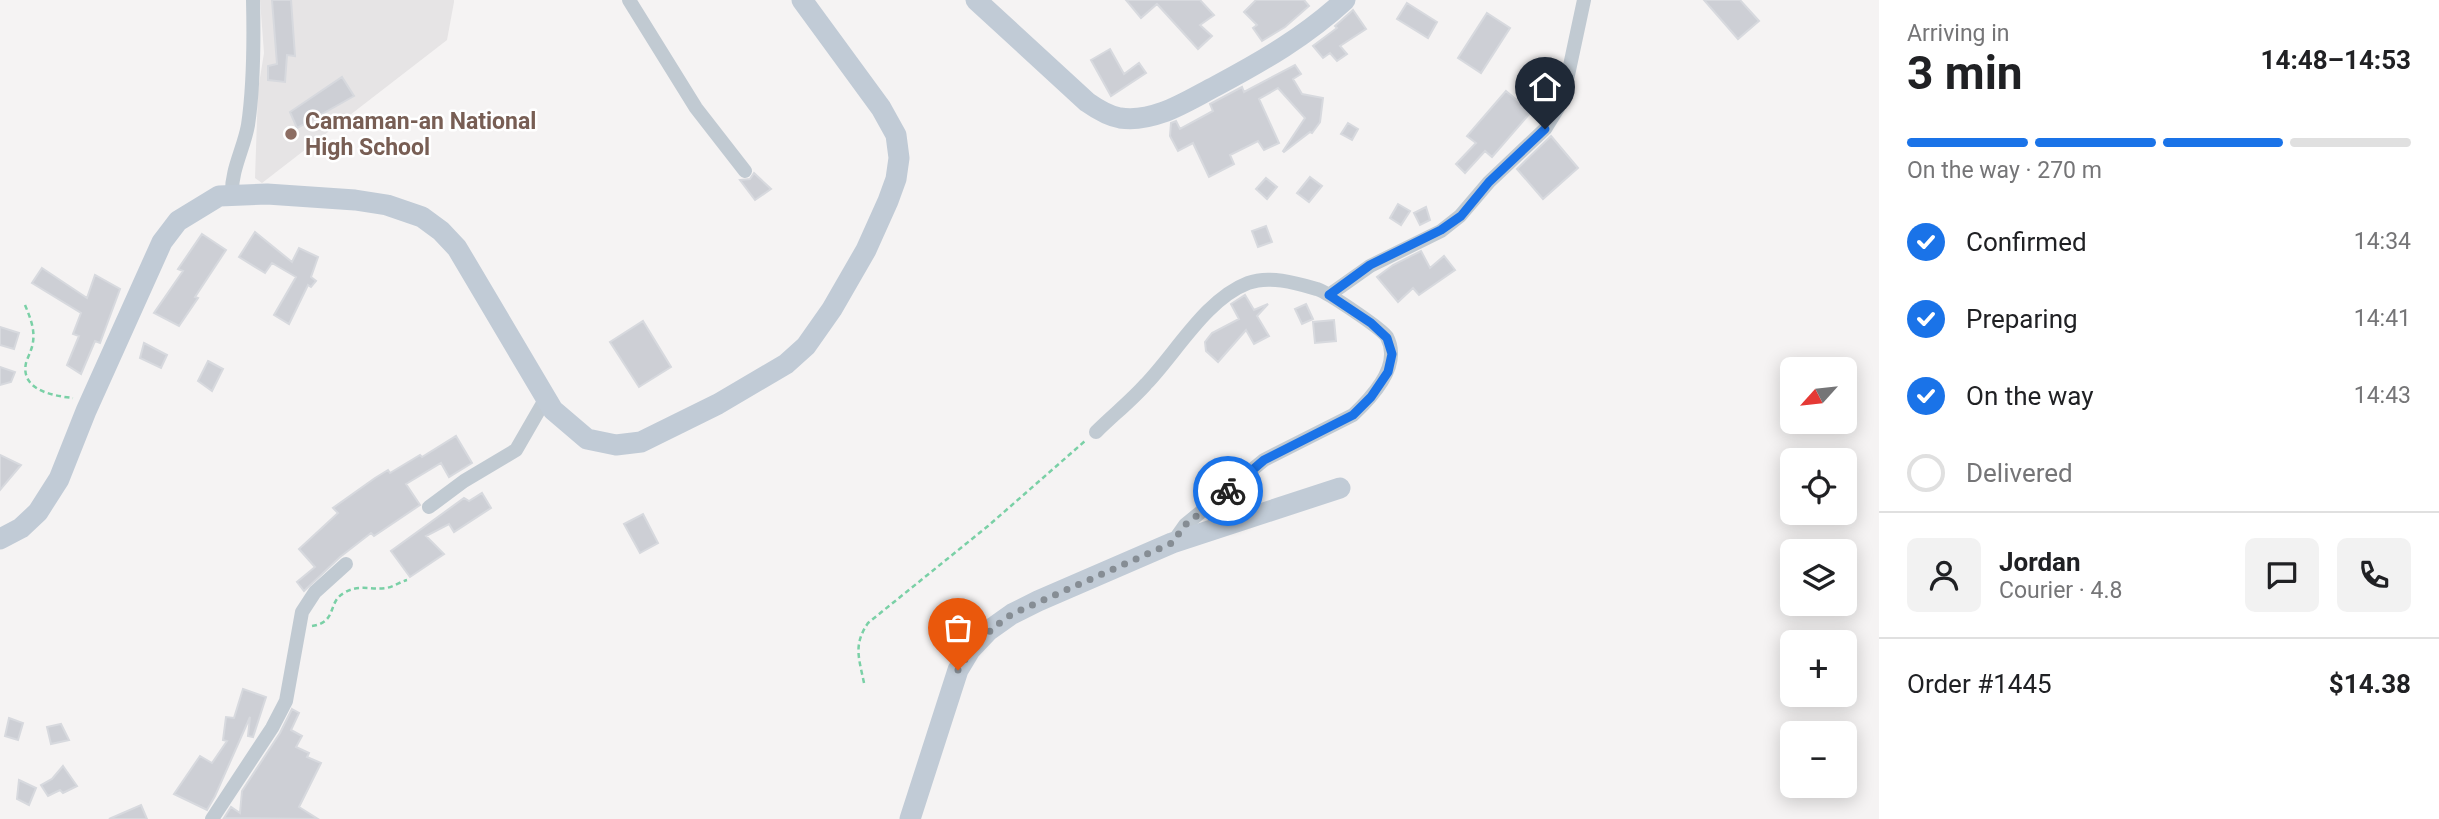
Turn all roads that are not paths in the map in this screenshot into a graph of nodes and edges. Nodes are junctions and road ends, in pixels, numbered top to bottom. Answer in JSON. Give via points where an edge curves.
{"nodes":[{"id":1,"x":253,"y":0,"type":"edge"},
{"id":2,"x":629,"y":0,"type":"edge"},
{"id":3,"x":802,"y":0,"type":"edge"},
{"id":4,"x":976,"y":0,"type":"edge"},
{"id":5,"x":1345,"y":0,"type":"edge"},
{"id":6,"x":1584,"y":0,"type":"edge"},
{"id":7,"x":745,"y":171,"type":"dead end"},
{"id":8,"x":232,"y":194,"type":"junction"},
{"id":9,"x":1329,"y":295,"type":"junction"},
{"id":10,"x":546,"y":398,"type":"junction"},
{"id":11,"x":1096,"y":432,"type":"road end"},
{"id":12,"x":1340,"y":488,"type":"dead end"},
{"id":13,"x":429,"y":507,"type":"dead end"},
{"id":14,"x":0,"y":539,"type":"edge"},
{"id":15,"x":1172,"y":543,"type":"junction"},
{"id":16,"x":346,"y":564,"type":"dead end"},
{"id":17,"x":212,"y":819,"type":"edge"},
{"id":18,"x":910,"y":819,"type":"edge"}],
"edges":[{"from":1,"to":8,"type":"street","via":[[251,93]]},
{"from":2,"to":7,"type":"street","via":[[696,108]]},
{"from":3,"to":10,"type":"main road","via":[[881,108],[896,135],[900,158],[888,201],[866,250],[832,309],[806,346],[786,364],[641,442],[616,445],[587,439],[553,410]]},
{"from":4,"to":5,"type":"main road","via":[[1087,102],[1120,118],[1158,115],[1178,106],[1271,57]]},
{"from":6,"to":9,"type":"street","via":[[1565,89],[1545,129],[1461,216],[1426,240],[1370,265]]},
{"from":8,"to":10,"type":"main road","via":[[355,200],[422,217],[457,247]]},
{"from":8,"to":14,"type":"main road","via":[[219,196],[178,220],[162,242],[59,479],[38,512]]},
{"from":9,"to":11,"type":"street","via":[[1272,279],[1247,283],[1199,321],[1147,384]]},
{"from":9,"to":15,"type":"street","via":[[1387,338],[1392,354],[1388,372],[1353,415],[1264,460],[1185,525]]},
{"from":10,"to":13,"type":"street","via":[[516,450]]},
{"from":12,"to":15,"type":"main road"},
{"from":15,"to":18,"type":"main road","via":[[1038,601],[988,631],[958,670]]},
{"from":16,"to":17,"type":"street","via":[[315,592],[302,612],[286,701]]}]}
